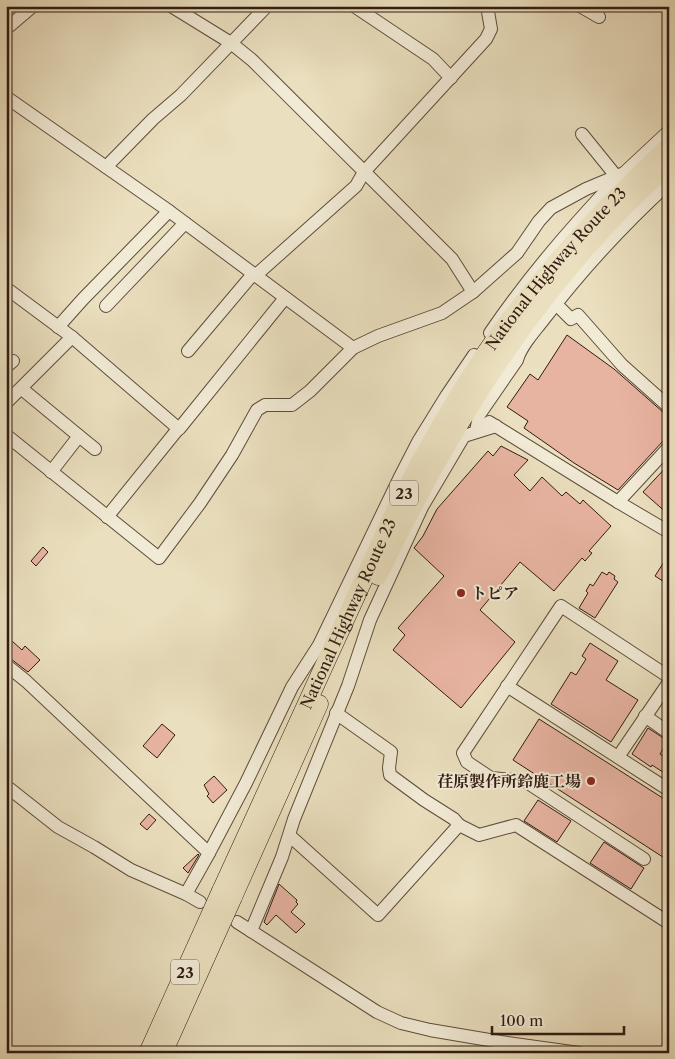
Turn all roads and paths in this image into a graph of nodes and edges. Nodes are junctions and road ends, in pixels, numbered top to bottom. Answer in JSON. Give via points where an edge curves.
{"nodes":[{"id":1,"x":33,"y":6,"type":"edge"},
{"id":2,"x":170,"y":6,"type":"edge"},
{"id":3,"x":267,"y":6,"type":"edge"},
{"id":4,"x":354,"y":6,"type":"edge"},
{"id":5,"x":487,"y":6,"type":"edge"},
{"id":6,"x":580,"y":6,"type":"edge"},
{"id":7,"x":599,"y":17,"type":"dead end"},
{"id":8,"x":6,"y":29,"type":"edge"},
{"id":9,"x":231,"y":43,"type":"junction"},
{"id":10,"x":451,"y":78,"type":"junction"},
{"id":11,"x":6,"y":97,"type":"edge"},
{"id":12,"x":669,"y":131,"type":"edge"},
{"id":13,"x":582,"y":134,"type":"dead end"},
{"id":14,"x":669,"y":146,"type":"edge"},
{"id":15,"x":669,"y":165,"type":"edge"},
{"id":16,"x":106,"y":167,"type":"junction"},
{"id":17,"x":364,"y":172,"type":"junction"},
{"id":18,"x":620,"y":174,"type":"junction"},
{"id":19,"x":669,"y":183,"type":"edge"},
{"id":20,"x":169,"y":211,"type":"junction"},
{"id":21,"x":185,"y":223,"type":"junction"},
{"id":22,"x":254,"y":275,"type":"junction"},
{"id":23,"x":6,"y":288,"type":"edge"},
{"id":24,"x":473,"y":292,"type":"junction"},
{"id":25,"x":285,"y":298,"type":"junction"},
{"id":26,"x":556,"y":304,"type":"junction"},
{"id":27,"x":106,"y":306,"type":"dead end"},
{"id":28,"x":58,"y":327,"type":"junction"},
{"id":29,"x":72,"y":338,"type":"junction"},
{"id":30,"x":353,"y":348,"type":"junction"},
{"id":31,"x":514,"y":350,"type":"junction"},
{"id":32,"x":188,"y":351,"type":"dead end"},
{"id":33,"x":22,"y":389,"type":"junction"},
{"id":34,"x":6,"y":403,"type":"edge"},
{"id":35,"x":487,"y":403,"type":"junction"},
{"id":36,"x":669,"y":407,"type":"edge"},
{"id":37,"x":468,"y":408,"type":"junction"},
{"id":38,"x":496,"y":426,"type":"junction"},
{"id":39,"x":179,"y":429,"type":"junction"},
{"id":40,"x":476,"y":432,"type":"junction"},
{"id":41,"x":6,"y":435,"type":"edge"},
{"id":42,"x":79,"y":436,"type":"junction"},
{"id":43,"x":669,"y":447,"type":"edge"},
{"id":44,"x":95,"y":449,"type":"dead end"},
{"id":45,"x":51,"y":472,"type":"junction"},
{"id":46,"x":618,"y":502,"type":"junction"},
{"id":47,"x":107,"y":517,"type":"junction"},
{"id":48,"x":669,"y":532,"type":"edge"},
{"id":49,"x":6,"y":665,"type":"edge"},
{"id":50,"x":669,"y":677,"type":"edge"},
{"id":51,"x":669,"y":682,"type":"edge"},
{"id":52,"x":507,"y":686,"type":"junction"},
{"id":53,"x":336,"y":713,"type":"junction"},
{"id":54,"x":646,"y":716,"type":"junction"},
{"id":55,"x":669,"y":733,"type":"edge"},
{"id":56,"x":618,"y":757,"type":"junction"},
{"id":57,"x":6,"y":786,"type":"edge"},
{"id":58,"x":669,"y":790,"type":"edge"},
{"id":59,"x":459,"y":825,"type":"junction"},
{"id":60,"x":290,"y":836,"type":"junction"},
{"id":61,"x":209,"y":853,"type":"junction"},
{"id":62,"x":644,"y":859,"type":"dead end"},
{"id":63,"x":186,"y":894,"type":"junction"},
{"id":64,"x":227,"y":894,"type":"junction"},
{"id":65,"x":200,"y":902,"type":"dead end"},
{"id":66,"x":237,"y":922,"type":"dead end"},
{"id":67,"x":669,"y":923,"type":"edge"},
{"id":68,"x":251,"y":930,"type":"junction"},
{"id":69,"x":148,"y":1053,"type":"edge"},
{"id":70,"x":163,"y":1053,"type":"edge"},
{"id":71,"x":579,"y":1053,"type":"edge"}],
"edges":[{"from":1,"to":8,"type":"street"},
{"from":2,"to":9,"type":"street"},
{"from":3,"to":9,"type":"street"},
{"from":4,"to":10,"type":"street","via":[[433,60]]},
{"from":5,"to":10,"type":"street","via":[[491,29]]},
{"from":6,"to":7,"type":"street"},
{"from":9,"to":16,"type":"street"},
{"from":9,"to":17,"type":"street"},
{"from":10,"to":17,"type":"street"},
{"from":11,"to":16,"type":"street"},
{"from":12,"to":18,"type":"street"},
{"from":13,"to":18,"type":"street"},
{"from":14,"to":37,"type":"highway","name":"National Highway Route 23","number":"23","via":[[606,207],[528,297],[486,353]]},
{"from":15,"to":31,"type":"highway","name":"National Highway Route 23","number":"23","via":[[630,201],[563,275]]},
{"from":16,"to":20,"type":"street"},
{"from":17,"to":22,"type":"street","via":[[356,186]]},
{"from":17,"to":24,"type":"street","via":[[452,259]]},
{"from":18,"to":24,"type":"street","via":[[552,208],[517,253]]},
{"from":18,"to":61,"type":"street","via":[[516,296],[433,417],[398,479],[318,645],[292,687]]},
{"from":19,"to":26,"type":"street","via":[[617,234]]},
{"from":20,"to":21,"type":"street"},
{"from":20,"to":28,"type":"street"},
{"from":21,"to":22,"type":"street"},
{"from":21,"to":27,"type":"street"},
{"from":22,"to":25,"type":"street"},
{"from":22,"to":32,"type":"street"},
{"from":23,"to":28,"type":"street"},
{"from":24,"to":30,"type":"street","via":[[442,313]]},
{"from":25,"to":30,"type":"street"},
{"from":25,"to":39,"type":"street"},
{"from":26,"to":31,"type":"street"},
{"from":26,"to":36,"type":"street","via":[[571,319],[578,315],[622,365]]},
{"from":28,"to":29,"type":"street"},
{"from":29,"to":33,"type":"street"},
{"from":29,"to":39,"type":"street"},
{"from":30,"to":47,"type":"street","via":[[292,405],[264,405],[257,410],[232,455],[160,558]]},
{"from":31,"to":35,"type":"street","via":[[517,360]]},
{"from":31,"to":37,"type":"highway","name":"National Highway Route 23","number":"23"},
{"from":33,"to":34,"type":"street"},
{"from":33,"to":42,"type":"street"},
{"from":35,"to":37,"type":"street"},
{"from":35,"to":38,"type":"street","via":[[496,412]]},
{"from":37,"to":38,"type":"street"},
{"from":37,"to":40,"type":"street"},
{"from":37,"to":64,"type":"highway","name":"National Highway Route 23","number":"23","via":[[421,458],[399,502]]},
{"from":38,"to":40,"type":"street"},
{"from":38,"to":46,"type":"street"},
{"from":39,"to":47,"type":"street"},
{"from":40,"to":53,"type":"street","via":[[464,436],[422,507],[370,620]]},
{"from":41,"to":45,"type":"street"},
{"from":42,"to":44,"type":"street"},
{"from":42,"to":45,"type":"street"},
{"from":43,"to":46,"type":"street"},
{"from":45,"to":47,"type":"street"},
{"from":46,"to":48,"type":"street"},
{"from":49,"to":61,"type":"street"},
{"from":50,"to":52,"type":"street","via":[[562,606]]},
{"from":51,"to":54,"type":"street"},
{"from":52,"to":56,"type":"street"},
{"from":52,"to":62,"type":"street","via":[[463,753],[467,762],[491,778],[525,781]]},
{"from":53,"to":59,"type":"street","via":[[391,752],[390,775]]},
{"from":53,"to":60,"type":"street"},
{"from":54,"to":55,"type":"street"},
{"from":54,"to":56,"type":"street"},
{"from":56,"to":58,"type":"street"},
{"from":57,"to":63,"type":"street","via":[[58,827],[131,870]]},
{"from":59,"to":60,"type":"street","via":[[378,915]]},
{"from":59,"to":67,"type":"street","via":[[479,835],[516,825]]},
{"from":60,"to":68,"type":"street"},
{"from":61,"to":63,"type":"street"},
{"from":63,"to":65,"type":"street"},
{"from":64,"to":69,"type":"highway","name":"National Highway Route 23","number":"23","bridge":true},
{"from":64,"to":70,"type":"highway","name":"National Highway Route 23","number":"23","bridge":true},
{"from":66,"to":68,"type":"street"},
{"from":68,"to":71,"type":"street","via":[[377,1012],[401,1023]]}]}
